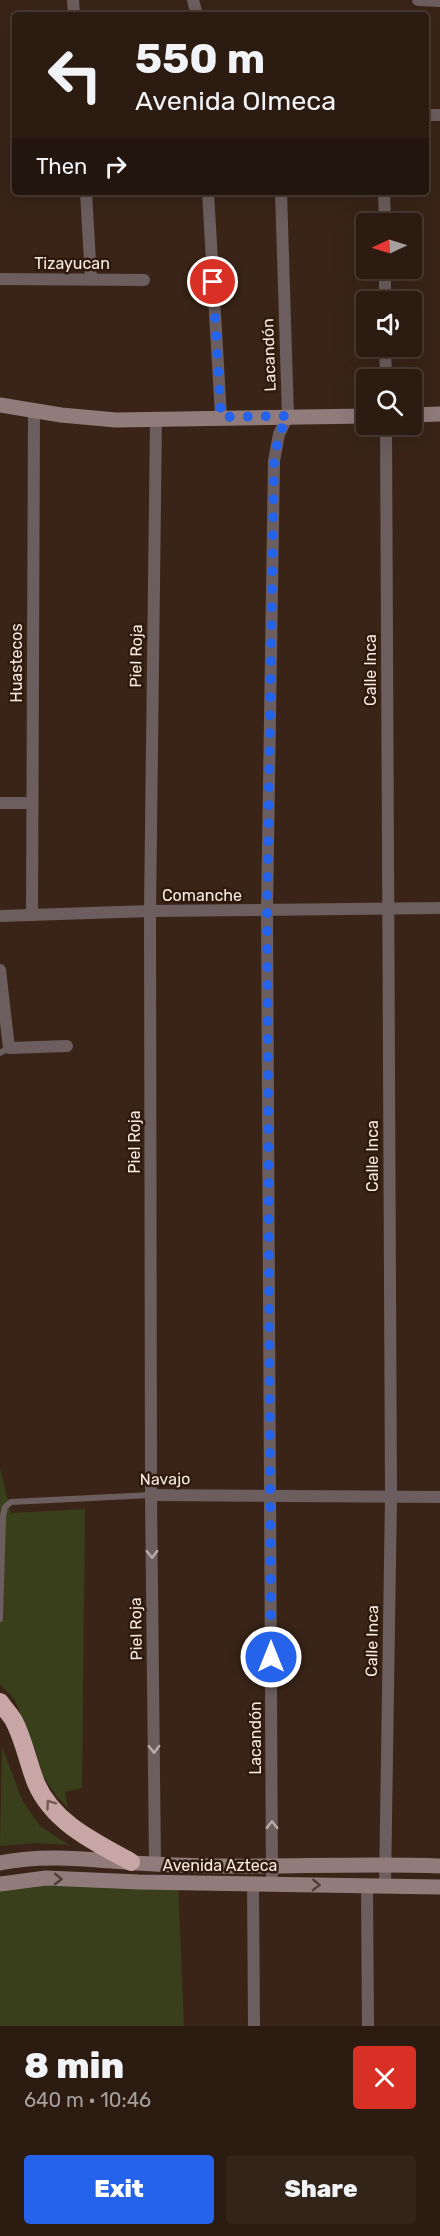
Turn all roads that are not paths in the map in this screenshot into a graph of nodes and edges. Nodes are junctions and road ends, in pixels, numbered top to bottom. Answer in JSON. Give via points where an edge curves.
{"nodes":[{"id":1,"x":418,"y":0,"type":"edge"},
{"id":2,"x":440,"y":2,"type":"edge"},
{"id":3,"x":86,"y":195,"type":"edge"},
{"id":4,"x":208,"y":195,"type":"edge"},
{"id":5,"x":281,"y":195,"type":"edge"},
{"id":6,"x":384,"y":195,"type":"edge"},
{"id":7,"x":384,"y":213,"type":"edge"},
{"id":8,"x":0,"y":279,"type":"edge"},
{"id":9,"x":91,"y":279,"type":"junction"},
{"id":10,"x":144,"y":280,"type":"dead end"},
{"id":11,"x":0,"y":405,"type":"edge"},
{"id":12,"x":34,"y":411,"type":"junction"},
{"id":13,"x":440,"y":414,"type":"edge"},
{"id":14,"x":422,"y":415,"type":"edge"},
{"id":15,"x":288,"y":416,"type":"junction"},
{"id":16,"x":356,"y":416,"type":"edge"},
{"id":17,"x":221,"y":417,"type":"junction"},
{"id":18,"x":156,"y":420,"type":"junction"},
{"id":19,"x":386,"y":435,"type":"edge"},
{"id":20,"x":0,"y":803,"type":"edge"},
{"id":21,"x":32,"y":803,"type":"junction"},
{"id":22,"x":440,"y":908,"type":"edge"},
{"id":23,"x":387,"y":909,"type":"junction"},
{"id":24,"x":150,"y":911,"type":"junction"},
{"id":25,"x":267,"y":911,"type":"junction"},
{"id":26,"x":32,"y":915,"type":"junction"},
{"id":27,"x":0,"y":916,"type":"edge"},
{"id":28,"x":0,"y":970,"type":"edge"},
{"id":29,"x":67,"y":1046,"type":"dead end"},
{"id":30,"x":4,"y":1051,"type":"edge"},
{"id":31,"x":151,"y":1495,"type":"junction"},
{"id":32,"x":270,"y":1495,"type":"junction"},
{"id":33,"x":391,"y":1497,"type":"junction"},
{"id":34,"x":440,"y":1497,"type":"edge"},
{"id":35,"x":0,"y":1619,"type":"edge"},
{"id":36,"x":0,"y":1702,"type":"edge"},
{"id":37,"x":131,"y":1862,"type":"junction"},
{"id":38,"x":0,"y":1863,"type":"edge"},
{"id":39,"x":155,"y":1864,"type":"junction"},
{"id":40,"x":385,"y":1864,"type":"junction"},
{"id":41,"x":272,"y":1865,"type":"junction"},
{"id":42,"x":440,"y":1866,"type":"edge"},
{"id":43,"x":253,"y":1883,"type":"junction"},
{"id":44,"x":272,"y":1883,"type":"junction"},
{"id":45,"x":0,"y":1884,"type":"edge"},
{"id":46,"x":367,"y":1886,"type":"junction"},
{"id":47,"x":385,"y":1886,"type":"junction"},
{"id":48,"x":440,"y":1887,"type":"edge"},
{"id":49,"x":254,"y":2026,"type":"edge"},
{"id":50,"x":368,"y":2026,"type":"edge"}],
"edges":[{"from":1,"to":2,"type":"street"},
{"from":3,"to":9,"type":"street"},
{"from":4,"to":17,"type":"street"},
{"from":5,"to":15,"type":"street","name":"Lacandón"},
{"from":6,"to":7,"type":"street"},
{"from":8,"to":9,"type":"street","name":"Tizayucan"},
{"from":9,"to":10,"type":"street","name":"Tizayucan"},
{"from":11,"to":12,"type":"main road"},
{"from":12,"to":18,"type":"main road","via":[[88,418]]},
{"from":12,"to":21,"type":"street","name":"Huastecos"},
{"from":13,"to":14,"type":"main road"},
{"from":15,"to":16,"type":"main road"},
{"from":15,"to":17,"type":"main road"},
{"from":15,"to":25,"type":"street","name":"Lacandón","via":[[279,434],[274,461]]},
{"from":17,"to":18,"type":"main road"},
{"from":18,"to":24,"type":"street","name":"Piel Roja"},
{"from":19,"to":23,"type":"street","name":"Calle Inca"},
{"from":20,"to":21,"type":"street"},
{"from":21,"to":26,"type":"street","name":"Huastecos"},
{"from":22,"to":23,"type":"street","name":"Comanche"},
{"from":23,"to":25,"type":"street","name":"Comanche"},
{"from":23,"to":33,"type":"street","name":"Calle Inca"},
{"from":24,"to":25,"type":"street","name":"Comanche"},
{"from":24,"to":26,"type":"street","name":"Comanche"},
{"from":24,"to":31,"type":"street","name":"Piel Roja"},
{"from":25,"to":32,"type":"street","name":"Lacandón"},
{"from":26,"to":27,"type":"street","name":"Comanche"},
{"from":28,"to":30,"type":"street"},
{"from":29,"to":30,"type":"street"},
{"from":31,"to":32,"type":"street","name":"Navajo"},
{"from":31,"to":35,"type":"lane","name":"Navajo","via":[[11,1502],[3,1516]]},
{"from":31,"to":39,"type":"street","name":"Piel Roja","one_way":true},
{"from":32,"to":33,"type":"street","name":"Navajo"},
{"from":41,"to":32,"type":"street","name":"Lacandón","one_way":true},
{"from":33,"to":34,"type":"street","name":"Navajo"},
{"from":33,"to":40,"type":"street","name":"Calle Inca"},
{"from":37,"to":36,"type":"highway","one_way":true,"via":[[63,1821],[51,1807],[37,1785],[14,1721]]},
{"from":37,"to":38,"type":"main road","via":[[69,1857]]},
{"from":37,"to":39,"type":"main road"},
{"from":39,"to":41,"type":"main road"},
{"from":40,"to":41,"type":"main road"},
{"from":40,"to":42,"type":"main road"},
{"from":40,"to":47,"type":"street","name":"Calle Inca"},
{"from":41,"to":44,"type":"street","name":"Lacandón"},
{"from":43,"to":44,"type":"main road","name":"Avenida Azteca"},
{"from":45,"to":43,"type":"main road","name":"Avenida Azteca","one_way":true,"via":[[46,1878]]},
{"from":43,"to":49,"type":"street"},
{"from":44,"to":46,"type":"main road","name":"Avenida Azteca","one_way":true},
{"from":46,"to":47,"type":"main road","name":"Avenida Azteca"},
{"from":46,"to":50,"type":"street"},
{"from":47,"to":48,"type":"main road","name":"Avenida Azteca"}]}
